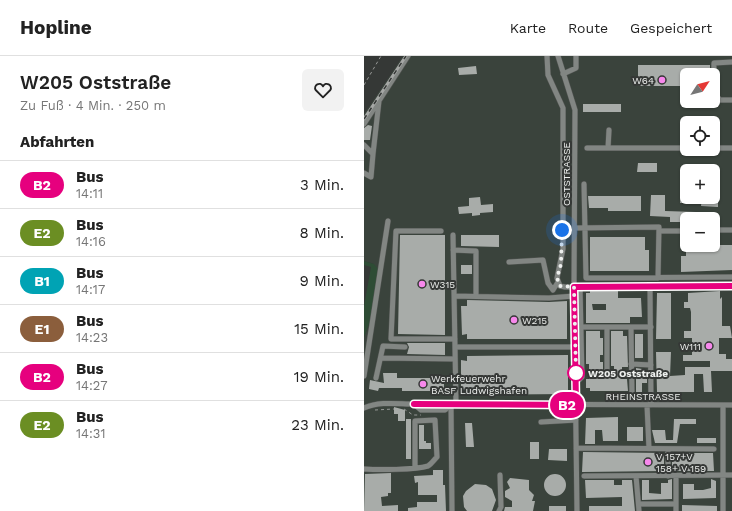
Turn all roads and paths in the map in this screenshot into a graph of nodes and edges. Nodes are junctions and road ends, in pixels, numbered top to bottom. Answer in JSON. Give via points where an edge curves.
{"nodes":[{"id":1,"x":381,"y":56,"type":"edge"},
{"id":2,"x":408,"y":56,"type":"edge"},
{"id":3,"x":547,"y":56,"type":"edge"},
{"id":4,"x":558,"y":56,"type":"edge"},
{"id":5,"x":576,"y":56,"type":"edge"},
{"id":6,"x":732,"y":62,"type":"edge"},
{"id":7,"x":563,"y":74,"type":"junction"},
{"id":8,"x":364,"y":86,"type":"edge"},
{"id":9,"x":379,"y":98,"type":"junction"},
{"id":10,"x":732,"y":100,"type":"edge"},
{"id":11,"x":364,"y":124,"type":"edge"},
{"id":12,"x":609,"y":130,"type":"dead end"},
{"id":13,"x":364,"y":145,"type":"edge"},
{"id":14,"x":587,"y":148,"type":"dead end"},
{"id":15,"x":608,"y":148,"type":"junction"},
{"id":16,"x":680,"y":148,"type":"edge"},
{"id":17,"x":720,"y":148,"type":"edge"},
{"id":18,"x":732,"y":148,"type":"edge"},
{"id":19,"x":374,"y":154,"type":"junction"},
{"id":20,"x":364,"y":173,"type":"edge"},
{"id":21,"x":584,"y":184,"type":"dead end"},
{"id":22,"x":388,"y":221,"type":"dead end"},
{"id":23,"x":575,"y":228,"type":"junction"},
{"id":24,"x":585,"y":228,"type":"junction"},
{"id":25,"x":680,"y":230,"type":"edge"},
{"id":26,"x":720,"y":230,"type":"edge"},
{"id":27,"x":732,"y":230,"type":"edge"},
{"id":28,"x":441,"y":231,"type":"dead end"},
{"id":29,"x":659,"y":231,"type":"junction"},
{"id":30,"x":453,"y":235,"type":"dead end"},
{"id":31,"x":453,"y":250,"type":"junction"},
{"id":32,"x":509,"y":262,"type":"dead end"},
{"id":33,"x":671,"y":277,"type":"junction"},
{"id":34,"x":732,"y":277,"type":"edge"},
{"id":35,"x":658,"y":278,"type":"junction"},
{"id":36,"x":558,"y":282,"type":"junction"},
{"id":37,"x":732,"y":286,"type":"edge"},
{"id":38,"x":577,"y":287,"type":"junction"},
{"id":39,"x":650,"y":287,"type":"junction"},
{"id":40,"x":671,"y":287,"type":"junction"},
{"id":41,"x":553,"y":290,"type":"junction"},
{"id":42,"x":454,"y":296,"type":"junction"},
{"id":43,"x":476,"y":296,"type":"junction"},
{"id":44,"x":574,"y":296,"type":"junction"},
{"id":45,"x":554,"y":298,"type":"junction"},
{"id":46,"x":581,"y":327,"type":"junction"},
{"id":47,"x":607,"y":327,"type":"junction"},
{"id":48,"x":631,"y":327,"type":"junction"},
{"id":49,"x":651,"y":327,"type":"junction"},
{"id":50,"x":455,"y":339,"type":"junction"},
{"id":51,"x":405,"y":347,"type":"dead end"},
{"id":52,"x":455,"y":347,"type":"junction"},
{"id":53,"x":575,"y":347,"type":"junction"},
{"id":54,"x":381,"y":358,"type":"junction"},
{"id":55,"x":455,"y":359,"type":"junction"},
{"id":56,"x":631,"y":364,"type":"junction"},
{"id":57,"x":651,"y":365,"type":"junction"},
{"id":58,"x":607,"y":372,"type":"dead end"},
{"id":59,"x":364,"y":376,"type":"edge"},
{"id":60,"x":376,"y":378,"type":"dead end"},
{"id":61,"x":576,"y":381,"type":"junction"},
{"id":62,"x":632,"y":395,"type":"dead end"},
{"id":63,"x":454,"y":404,"type":"junction"},
{"id":64,"x":576,"y":405,"type":"junction"},
{"id":65,"x":649,"y":405,"type":"junction"},
{"id":66,"x":723,"y":405,"type":"junction"},
{"id":67,"x":732,"y":405,"type":"edge"},
{"id":68,"x":397,"y":406,"type":"junction"},
{"id":69,"x":364,"y":407,"type":"edge"},
{"id":70,"x":376,"y":410,"type":"dead end"},
{"id":71,"x":576,"y":420,"type":"junction"},
{"id":72,"x":541,"y":422,"type":"dead end"},
{"id":73,"x":576,"y":448,"type":"junction"},
{"id":74,"x":649,"y":449,"type":"junction"},
{"id":75,"x":668,"y":449,"type":"junction"},
{"id":76,"x":714,"y":449,"type":"dead end"},
{"id":77,"x":415,"y":467,"type":"junction"},
{"id":78,"x":364,"y":469,"type":"edge"},
{"id":79,"x":500,"y":475,"type":"dead end"},
{"id":80,"x":723,"y":475,"type":"junction"},
{"id":81,"x":732,"y":475,"type":"edge"},
{"id":82,"x":584,"y":476,"type":"dead end"},
{"id":83,"x":636,"y":476,"type":"junction"},
{"id":84,"x":668,"y":476,"type":"junction"},
{"id":85,"x":676,"y":476,"type":"junction"},
{"id":86,"x":639,"y":504,"type":"junction"},
{"id":87,"x":676,"y":504,"type":"junction"},
{"id":88,"x":452,"y":511,"type":"edge"},
{"id":89,"x":499,"y":511,"type":"edge"},
{"id":90,"x":577,"y":511,"type":"edge"},
{"id":91,"x":639,"y":511,"type":"edge"},
{"id":92,"x":676,"y":511,"type":"edge"},
{"id":93,"x":723,"y":511,"type":"edge"}],
"edges":[{"from":1,"to":8,"type":"path"},
{"from":2,"to":9,"type":"street"},
{"from":3,"to":36,"type":"street","via":[[548,75],[563,108],[562,249]]},
{"from":4,"to":7,"type":"street","name":"OSTSTRASSE"},
{"from":5,"to":7,"type":"street","via":[[576,68]]},
{"from":6,"to":10,"type":"street","via":[[714,63],[714,92],[720,100]]},
{"from":7,"to":23,"type":"street","name":"OSTSTRASSE","via":[[575,110]]},
{"from":9,"to":11,"type":"street"},
{"from":9,"to":19,"type":"street"},
{"from":12,"to":15,"type":"street"},
{"from":13,"to":19,"type":"street"},
{"from":14,"to":15,"type":"street"},
{"from":15,"to":16,"type":"street"},
{"from":17,"to":18,"type":"street"},
{"from":19,"to":20,"type":"street","via":[[371,177]]},
{"from":21,"to":24,"type":"street"},
{"from":22,"to":59,"type":"street"},
{"from":23,"to":24,"type":"street"},
{"from":23,"to":38,"type":"street","name":"OSTSTRASSE"},
{"from":24,"to":29,"type":"street","via":[[659,227]]},
{"from":24,"to":35,"type":"street","via":[[586,278]]},
{"from":25,"to":29,"type":"street"},
{"from":26,"to":27,"type":"street"},
{"from":28,"to":50,"type":"street","via":[[396,231],[391,339]]},
{"from":29,"to":35,"type":"street"},
{"from":30,"to":31,"type":"street"},
{"from":31,"to":42,"type":"street"},
{"from":31,"to":43,"type":"street","via":[[476,251]]},
{"from":32,"to":41,"type":"street","via":[[543,260],[548,282]]},
{"from":33,"to":34,"type":"street"},
{"from":33,"to":35,"type":"street"},
{"from":33,"to":40,"type":"street"},
{"from":36,"to":38,"type":"street","via":[[565,287]]},
{"from":36,"to":41,"type":"street"},
{"from":37,"to":40,"type":"street"},
{"from":38,"to":39,"type":"street"},
{"from":38,"to":44,"type":"street","name":"OSTSTRASSE"},
{"from":38,"to":46,"type":"street"},
{"from":39,"to":40,"type":"street"},
{"from":39,"to":49,"type":"street"},
{"from":41,"to":45,"type":"street"},
{"from":42,"to":43,"type":"street"},
{"from":42,"to":50,"type":"street"},
{"from":43,"to":45,"type":"street"},
{"from":44,"to":45,"type":"street"},
{"from":44,"to":53,"type":"street","name":"OSTSTRASSE"},
{"from":46,"to":47,"type":"street"},
{"from":46,"to":61,"type":"street","via":[[582,377]]},
{"from":47,"to":48,"type":"street"},
{"from":47,"to":58,"type":"street"},
{"from":48,"to":49,"type":"street"},
{"from":48,"to":56,"type":"street"},
{"from":49,"to":57,"type":"street"},
{"from":50,"to":52,"type":"street"},
{"from":51,"to":54,"type":"street","via":[[384,346]]},
{"from":52,"to":53,"type":"street"},
{"from":52,"to":55,"type":"street"},
{"from":53,"to":61,"type":"street","name":"OSTSTRASSE"},
{"from":54,"to":55,"type":"street"},
{"from":54,"to":60,"type":"street"},
{"from":55,"to":63,"type":"street"},
{"from":56,"to":57,"type":"street"},
{"from":56,"to":62,"type":"street"},
{"from":57,"to":65,"type":"street"},
{"from":61,"to":64,"type":"street","name":"OSTSTRASSE"},
{"from":63,"to":64,"type":"street","name":"RHEINSTRASSE"},
{"from":63,"to":68,"type":"street","name":"RHEINSTRASSE"},
{"from":63,"to":88,"type":"street"},
{"from":64,"to":65,"type":"street","name":"RHEINSTRASSE"},
{"from":64,"to":71,"type":"street","name":"OSTSTRASSE"},
{"from":65,"to":66,"type":"street","name":"RHEINSTRASSE"},
{"from":65,"to":74,"type":"street"},
{"from":66,"to":67,"type":"street","name":"RHEINSTRASSE"},
{"from":66,"to":80,"type":"street"},
{"from":68,"to":69,"type":"street","name":"RHEINSTRASSE","via":[[389,404]]},
{"from":68,"to":70,"type":"path"},
{"from":71,"to":72,"type":"street"},
{"from":71,"to":73,"type":"street","name":"OSTSTRASSE"},
{"from":73,"to":74,"type":"street"},
{"from":73,"to":90,"type":"street","name":"OSTSTRASSE"},
{"from":74,"to":75,"type":"street"},
{"from":75,"to":76,"type":"street"},
{"from":75,"to":84,"type":"street"},
{"from":77,"to":77,"type":"street","via":[[429,465],[437,457],[435,420],[415,421]]},
{"from":77,"to":78,"type":"street"},
{"from":79,"to":89,"type":"street"},
{"from":80,"to":81,"type":"street"},
{"from":80,"to":85,"type":"street"},
{"from":80,"to":93,"type":"street"},
{"from":82,"to":83,"type":"street"},
{"from":83,"to":84,"type":"street"},
{"from":83,"to":86,"type":"street","via":[[636,501]]},
{"from":84,"to":85,"type":"street"},
{"from":85,"to":87,"type":"street"},
{"from":86,"to":87,"type":"street"},
{"from":86,"to":91,"type":"street"},
{"from":87,"to":92,"type":"street"}]}
